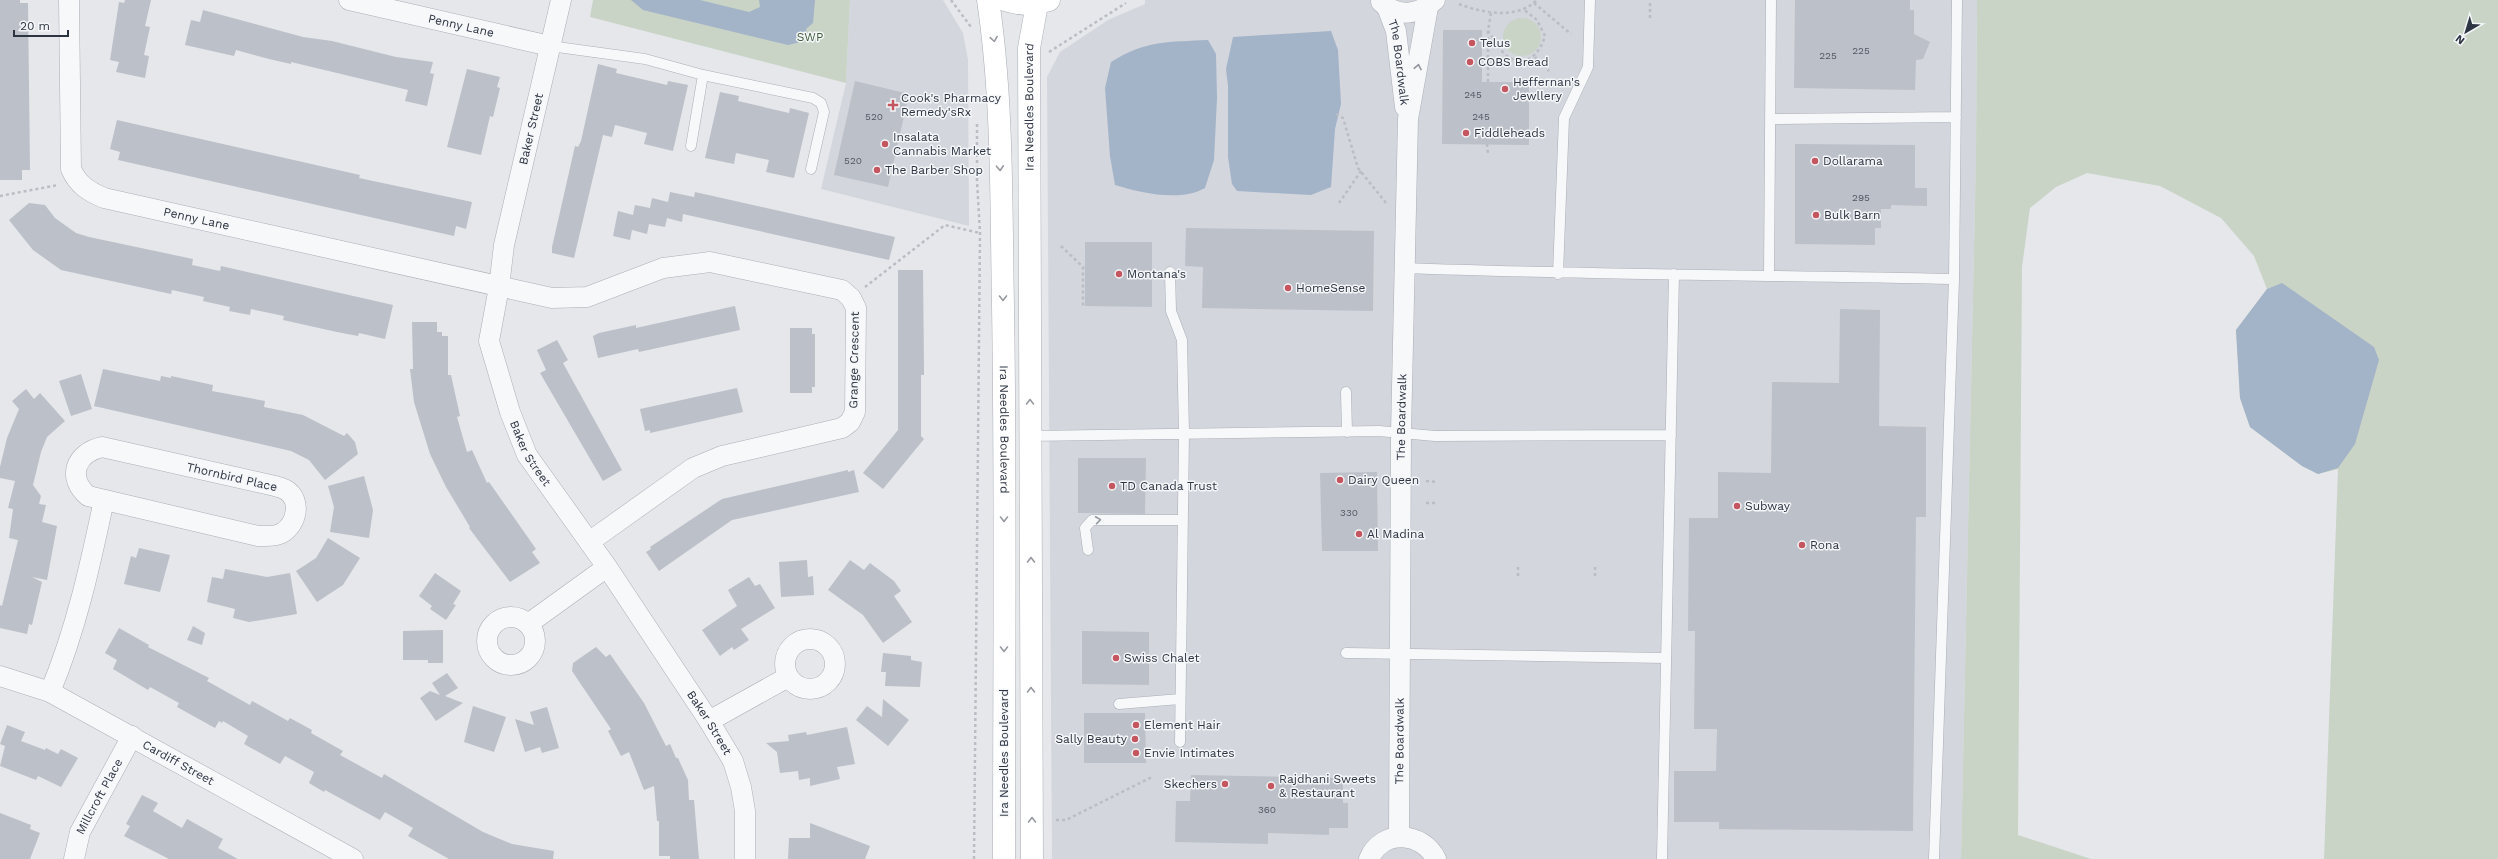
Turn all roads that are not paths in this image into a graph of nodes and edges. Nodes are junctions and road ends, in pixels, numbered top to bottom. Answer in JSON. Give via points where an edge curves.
{"nodes":[{"id":1,"x":69,"y":0,"type":"edge"},
{"id":2,"x":349,"y":0,"type":"edge"},
{"id":3,"x":561,"y":0,"type":"edge"},
{"id":4,"x":988,"y":0,"type":"edge"},
{"id":5,"x":1005,"y":0,"type":"edge"},
{"id":6,"x":1590,"y":0,"type":"edge"},
{"id":7,"x":1770,"y":0,"type":"edge"},
{"id":8,"x":1957,"y":0,"type":"edge"},
{"id":9,"x":1043,"y":2,"type":"edge"},
{"id":10,"x":1383,"y":4,"type":"edge"},
{"id":11,"x":1432,"y":4,"type":"edge"},
{"id":12,"x":550,"y":46,"type":"junction"},
{"id":13,"x":703,"y":75,"type":"junction"},
{"id":14,"x":1956,"y":117,"type":"junction"},
{"id":15,"x":1408,"y":119,"type":"junction"},
{"id":16,"x":1770,"y":119,"type":"junction"},
{"id":17,"x":691,"y":146,"type":"dead end"},
{"id":18,"x":811,"y":168,"type":"dead end"},
{"id":19,"x":1405,"y":268,"type":"junction"},
{"id":20,"x":1170,"y":272,"type":"dead end"},
{"id":21,"x":1558,"y":274,"type":"junction"},
{"id":22,"x":1674,"y":274,"type":"junction"},
{"id":23,"x":1769,"y":275,"type":"junction"},
{"id":24,"x":1954,"y":279,"type":"junction"},
{"id":25,"x":499,"y":287,"type":"junction"},
{"id":26,"x":1346,"y":392,"type":"dead end"},
{"id":27,"x":1347,"y":432,"type":"junction"},
{"id":28,"x":1184,"y":433,"type":"junction"},
{"id":29,"x":1401,"y":433,"type":"junction"},
{"id":30,"x":1671,"y":435,"type":"junction"},
{"id":31,"x":1030,"y":436,"type":"junction"},
{"id":32,"x":104,"y":500,"type":"junction"},
{"id":33,"x":1182,"y":520,"type":"junction"},
{"id":34,"x":589,"y":542,"type":"junction"},
{"id":35,"x":1088,"y":550,"type":"dead end"},
{"id":36,"x":607,"y":567,"type":"junction"},
{"id":37,"x":528,"y":624,"type":"dead end"},
{"id":38,"x":1346,"y":653,"type":"dead end"},
{"id":39,"x":1400,"y":653,"type":"junction"},
{"id":40,"x":1666,"y":658,"type":"junction"},
{"id":41,"x":0,"y":676,"type":"edge"},
{"id":42,"x":788,"y":677,"type":"dead end"},
{"id":43,"x":50,"y":692,"type":"junction"},
{"id":44,"x":1180,"y":699,"type":"junction"},
{"id":45,"x":1119,"y":704,"type":"dead end"},
{"id":46,"x":709,"y":721,"type":"junction"},
{"id":47,"x":132,"y":736,"type":"junction"},
{"id":48,"x":1180,"y":742,"type":"dead end"},
{"id":49,"x":1399,"y":836,"type":"junction"},
{"id":50,"x":74,"y":859,"type":"edge"},
{"id":51,"x":353,"y":859,"type":"edge"},
{"id":52,"x":745,"y":859,"type":"edge"},
{"id":53,"x":1004,"y":859,"type":"edge"},
{"id":54,"x":1032,"y":859,"type":"edge"},
{"id":55,"x":1369,"y":859,"type":"edge"},
{"id":56,"x":1436,"y":859,"type":"edge"},
{"id":57,"x":1662,"y":859,"type":"edge"},
{"id":58,"x":1934,"y":859,"type":"edge"}],
"edges":[{"from":1,"to":25,"type":"street","name":"Penny Lane","via":[[71,169],[77,181],[88,190],[104,198]]},
{"from":2,"to":12,"type":"street","name":"Penny Lane"},
{"from":3,"to":12,"type":"street","name":"Baker Street"},
{"from":4,"to":53,"type":"main road","name":"Ira Needles Boulevard","one_way":true,"via":[[995,46],[1001,182],[1004,382]]},
{"from":5,"to":9,"type":"main road","via":[[1019,4]]},
{"from":6,"to":21,"type":"lane","via":[[1588,67],[1564,118]]},
{"from":7,"to":16,"type":"lane"},
{"from":8,"to":14,"type":"lane"},
{"from":31,"to":9,"type":"main road","name":"Ira Needles Boulevard","one_way":true,"via":[[1028,48]]},
{"from":10,"to":11,"type":"street","via":[[1408,13]]},
{"from":10,"to":15,"type":"street","name":"The Boardwalk","via":[[1396,31],[1402,96]]},
{"from":15,"to":11,"type":"street","name":"The Boardwalk","one_way":true},
{"from":12,"to":13,"type":"lane","via":[[645,59]]},
{"from":12,"to":25,"type":"street","name":"Baker Street","via":[[504,246]]},
{"from":13,"to":17,"type":"lane"},
{"from":13,"to":18,"type":"lane","via":[[813,98],[821,103],[824,112]]},
{"from":14,"to":16,"type":"lane"},
{"from":14,"to":24,"type":"lane"},
{"from":15,"to":19,"type":"street","name":"The Boardwalk"},
{"from":16,"to":23,"type":"lane"},
{"from":19,"to":21,"type":"lane"},
{"from":19,"to":29,"type":"street","name":"The Boardwalk"},
{"from":20,"to":28,"type":"lane","via":[[1171,311],[1182,340]]},
{"from":21,"to":22,"type":"lane"},
{"from":22,"to":23,"type":"lane"},
{"from":22,"to":30,"type":"lane"},
{"from":23,"to":24,"type":"lane"},
{"from":24,"to":58,"type":"lane"},
{"from":25,"to":34,"type":"street","name":"Baker Street","via":[[489,341],[510,412],[527,455]]},
{"from":25,"to":34,"type":"street","name":"Grange Crescent","via":[[552,298],[587,297],[663,268],[710,262],[842,290],[851,298],[856,308],[855,412],[850,422],[842,428],[722,456],[693,468]]},
{"from":26,"to":27,"type":"lane"},
{"from":27,"to":28,"type":"lane"},
{"from":27,"to":29,"type":"lane"},
{"from":28,"to":31,"type":"lane"},
{"from":28,"to":33,"type":"lane"},
{"from":29,"to":30,"type":"lane","via":[[1435,436]]},
{"from":29,"to":39,"type":"street","name":"The Boardwalk"},
{"from":30,"to":40,"type":"lane"},
{"from":54,"to":31,"type":"main road","name":"Ira Needles Boulevard","one_way":true},
{"from":32,"to":32,"type":"street","name":"Thornbird Place","via":[[258,536],[282,533],[293,523],[296,513],[294,501],[288,491],[275,486],[102,447],[91,450],[82,458],[76,466],[76,476],[80,488],[88,496]]},
{"from":32,"to":43,"type":"street","via":[[80,611]]},
{"from":35,"to":33,"type":"lane","one_way":true,"via":[[1085,528],[1092,520]]},
{"from":33,"to":44,"type":"lane"},
{"from":34,"to":36,"type":"street","name":"Baker Street"},
{"from":36,"to":37,"type":"street"},
{"from":36,"to":46,"type":"street","name":"Baker Street"},
{"from":38,"to":39,"type":"lane"},
{"from":39,"to":40,"type":"lane"},
{"from":39,"to":49,"type":"street","name":"The Boardwalk"},
{"from":40,"to":57,"type":"lane"},
{"from":41,"to":43,"type":"street","name":"Cardiff Street"},
{"from":42,"to":46,"type":"street"},
{"from":43,"to":47,"type":"street","name":"Cardiff Street"},
{"from":44,"to":45,"type":"lane"},
{"from":44,"to":48,"type":"lane"},
{"from":46,"to":52,"type":"street","name":"Baker Street","via":[[733,761],[741,787],[745,812]]},
{"from":47,"to":50,"type":"street","name":"Millcroft Place","via":[[80,832]]},
{"from":47,"to":51,"type":"street","name":"Cardiff Street"},
{"from":49,"to":55,"type":"street","via":[[1379,845]]},
{"from":49,"to":56,"type":"street","via":[[1422,842]]}]}
